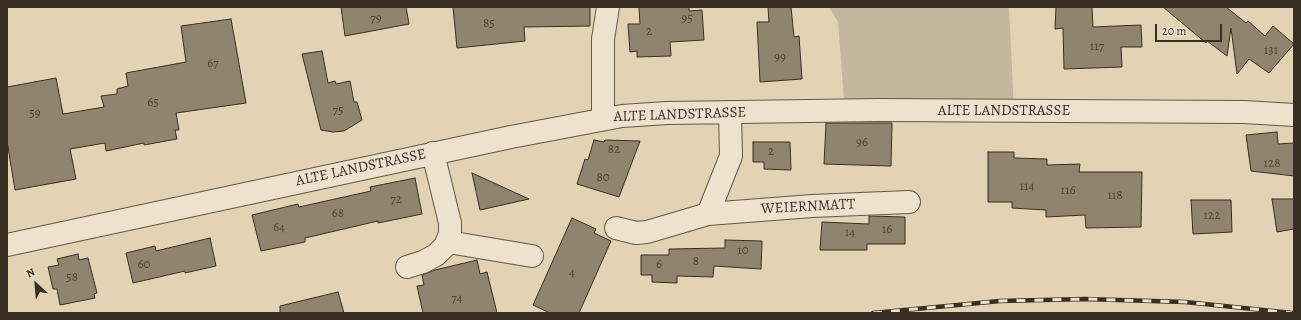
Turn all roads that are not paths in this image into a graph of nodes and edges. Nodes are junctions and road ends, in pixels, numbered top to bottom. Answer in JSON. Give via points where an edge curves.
{"nodes":[{"id":1,"x":608,"y":7,"type":"edge"},
{"id":2,"x":730,"y":112,"type":"junction"},
{"id":3,"x":1294,"y":115,"type":"edge"},
{"id":4,"x":603,"y":118,"type":"junction"},
{"id":5,"x":433,"y":153,"type":"junction"},
{"id":6,"x":909,"y":202,"type":"dead end"},
{"id":7,"x":708,"y":214,"type":"junction"},
{"id":8,"x":616,"y":228,"type":"dead end"},
{"id":9,"x":448,"y":242,"type":"junction"},
{"id":10,"x":7,"y":245,"type":"edge"},
{"id":11,"x":532,"y":256,"type":"dead end"},
{"id":12,"x":407,"y":267,"type":"dead end"}],
"edges":[{"from":1,"to":4,"type":"street","via":[[604,39]]},
{"from":2,"to":3,"type":"street","name":"ALTE LANDSTRASSE","via":[[886,110],[1244,112]]},
{"from":2,"to":4,"type":"street","name":"ALTE LANDSTRASSE","via":[[660,113]]},
{"from":2,"to":7,"type":"street","via":[[731,156]]},
{"from":4,"to":5,"type":"street","name":"ALTE LANDSTRASSE"},
{"from":5,"to":9,"type":"street","via":[[450,223]]},
{"from":5,"to":10,"type":"street","name":"ALTE LANDSTRASSE"},
{"from":6,"to":7,"type":"street","name":"WEIERNMATT"},
{"from":7,"to":8,"type":"street","name":"WEIERNMATT","via":[[639,233]]},
{"from":9,"to":11,"type":"street"},
{"from":9,"to":12,"type":"street","via":[[430,259]]}]}
